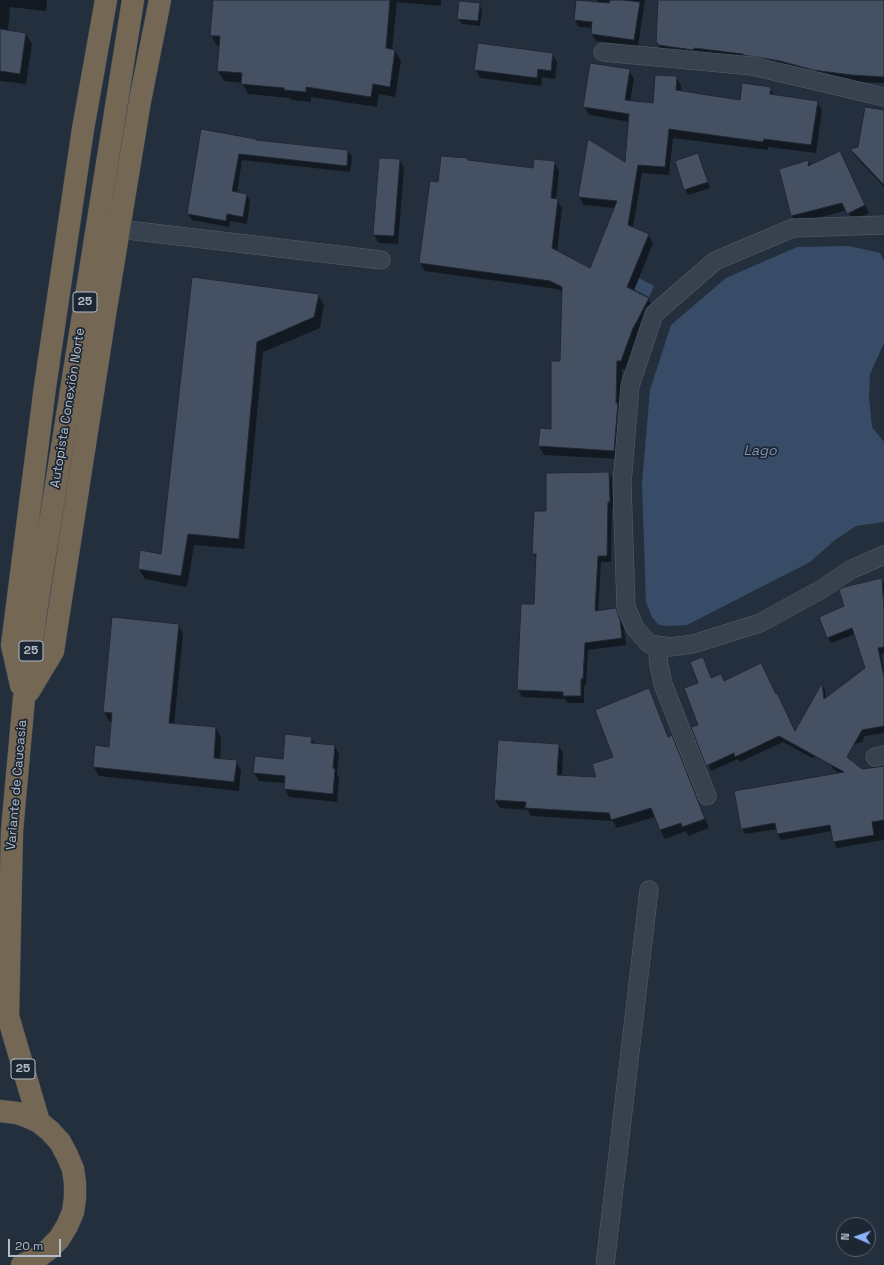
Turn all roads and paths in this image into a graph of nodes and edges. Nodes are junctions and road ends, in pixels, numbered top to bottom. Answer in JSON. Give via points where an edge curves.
{"nodes":[{"id":1,"x":106,"y":0,"type":"edge"},
{"id":2,"x":133,"y":0,"type":"edge"},
{"id":3,"x":160,"y":0,"type":"edge"},
{"id":4,"x":603,"y":52,"type":"dead end"},
{"id":5,"x":884,"y":97,"type":"edge"},
{"id":6,"x":884,"y":225,"type":"edge"},
{"id":7,"x":119,"y":229,"type":"junction"},
{"id":8,"x":381,"y":260,"type":"dead end"},
{"id":9,"x":884,"y":555,"type":"edge"},
{"id":10,"x":658,"y":645,"type":"junction"},
{"id":11,"x":24,"y":698,"type":"junction"},
{"id":12,"x":707,"y":796,"type":"dead end"},
{"id":13,"x":649,"y":890,"type":"dead end"},
{"id":14,"x":4,"y":1026,"type":"edge"},
{"id":15,"x":0,"y":1111,"type":"edge"},
{"id":16,"x":39,"y":1122,"type":"junction"},
{"id":17,"x":32,"y":1263,"type":"edge"},
{"id":18,"x":605,"y":1265,"type":"edge"}],
"edges":[{"from":1,"to":11,"type":"highway","via":[[83,130],[45,387],[12,645]]},
{"from":2,"to":11,"type":"highway","name":"Autopista Conexión Norte","number":"25"},
{"from":3,"to":7,"type":"highway"},
{"from":4,"to":5,"type":"street","via":[[752,66]]},
{"from":6,"to":10,"type":"street","via":[[792,228],[715,261],[654,314],[630,386],[622,484],[626,607],[635,628],[649,644]]},
{"from":7,"to":8,"type":"street"},
{"from":7,"to":11,"type":"highway","via":[[53,651]]},
{"from":9,"to":10,"type":"street","via":[[850,570],[760,623],[692,644],[670,647]]},
{"from":10,"to":12,"type":"street","via":[[658,665],[663,684]]},
{"from":11,"to":14,"type":"highway","name":"Variante de Caucasia","number":"25","via":[[12,831]]},
{"from":13,"to":18,"type":"street"},
{"from":14,"to":16,"type":"highway","name":"Variante de Caucasia","number":"25"},
{"from":15,"to":16,"type":"highway","via":[[16,1113]]},
{"from":16,"to":17,"type":"highway","via":[[60,1142],[68,1155],[73,1169],[75,1198],[67,1226],[59,1239]]}]}
